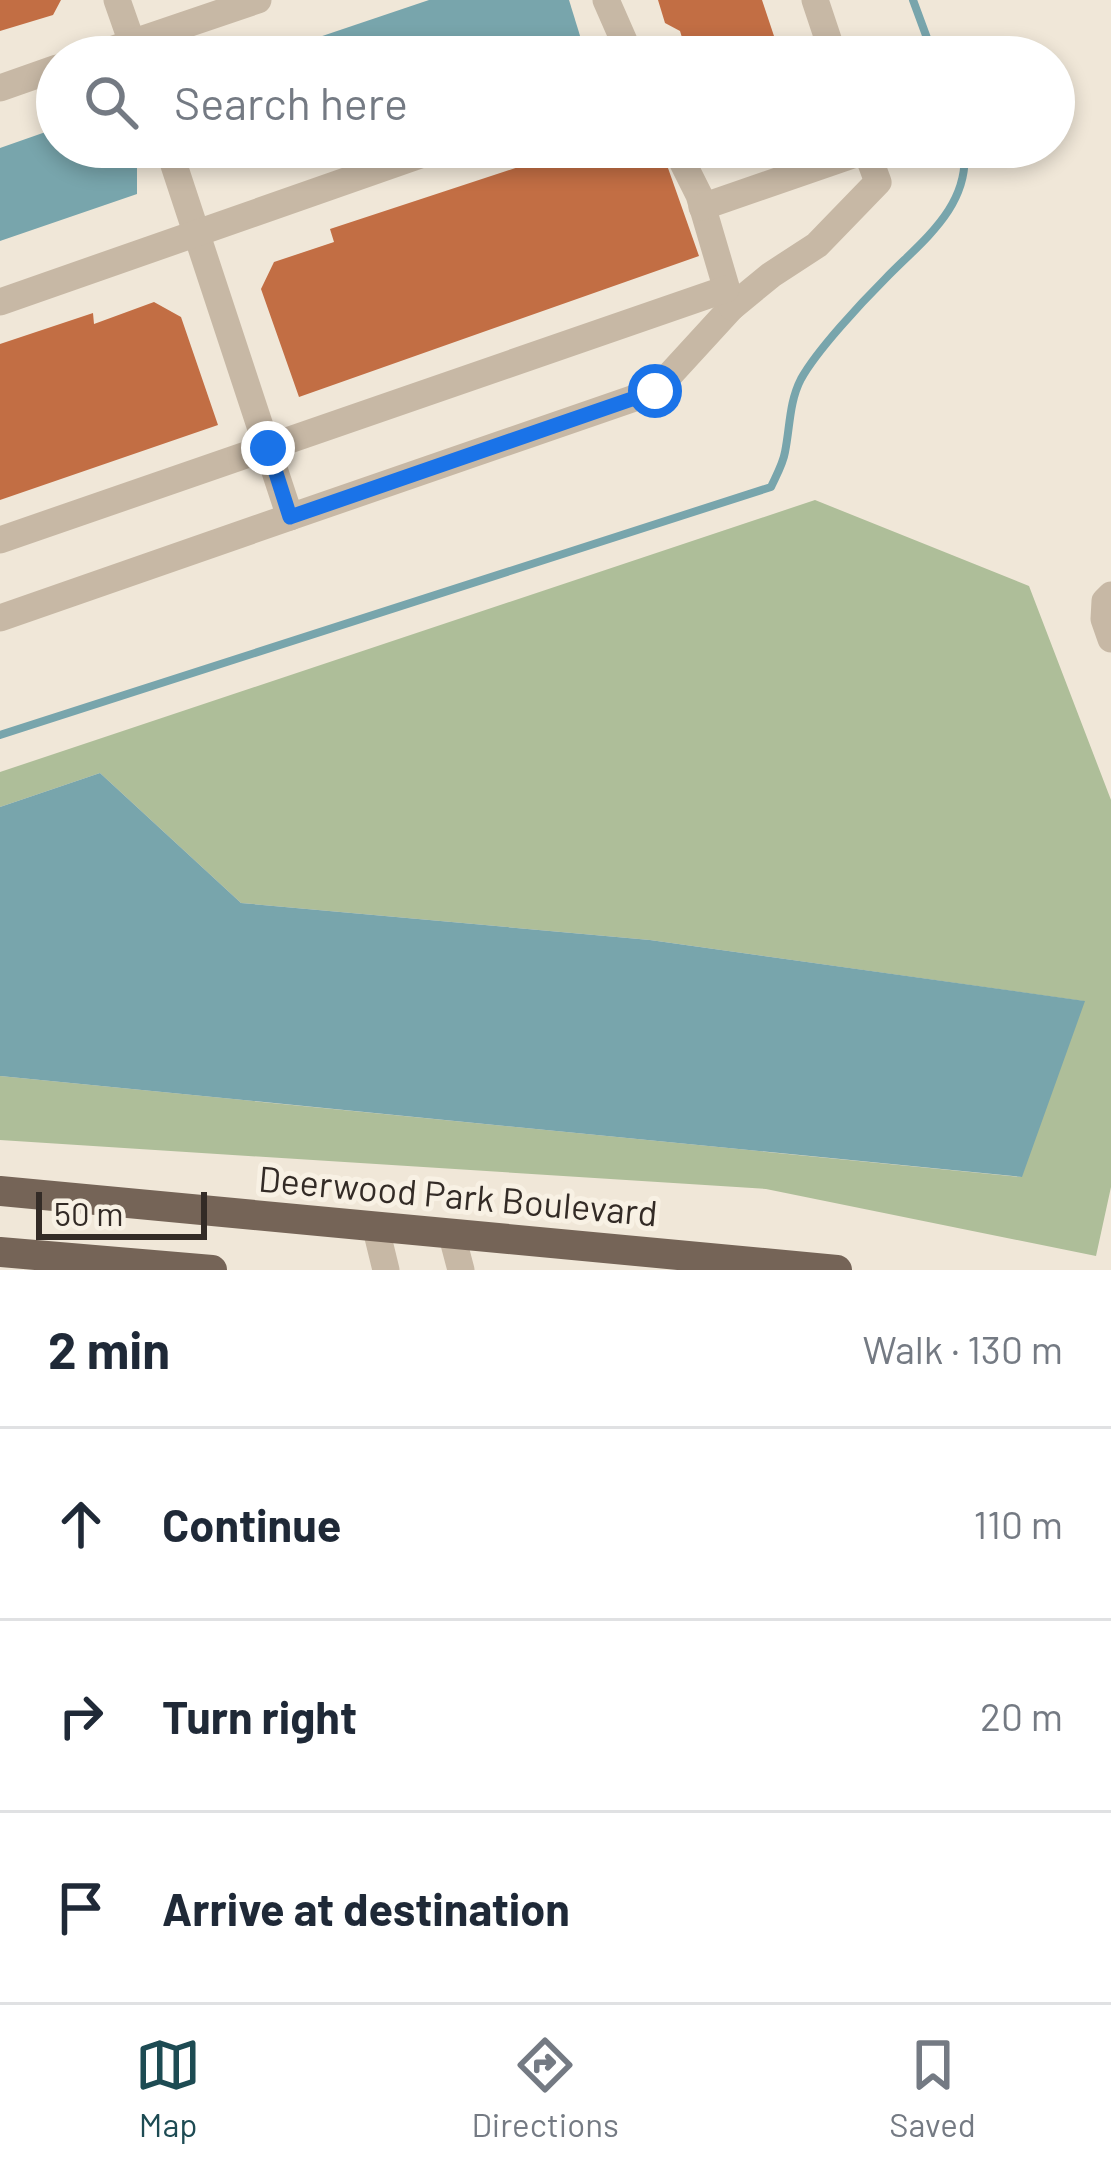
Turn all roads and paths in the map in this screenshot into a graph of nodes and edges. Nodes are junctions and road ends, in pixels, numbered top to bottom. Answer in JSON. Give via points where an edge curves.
{"nodes":[{"id":1,"x":118,"y":0,"type":"edge"},
{"id":2,"x":258,"y":0,"type":"edge"},
{"id":3,"x":606,"y":0,"type":"edge"},
{"id":4,"x":815,"y":0,"type":"edge"},
{"id":5,"x":130,"y":36,"type":"edge"},
{"id":6,"x":169,"y":36,"type":"edge"},
{"id":7,"x":622,"y":36,"type":"edge"},
{"id":8,"x":827,"y":36,"type":"edge"},
{"id":9,"x":36,"y":75,"type":"edge"},
{"id":10,"x":0,"y":88,"type":"edge"},
{"id":11,"x":175,"y":168,"type":"edge"},
{"id":12,"x":385,"y":168,"type":"edge"},
{"id":13,"x":684,"y":168,"type":"edge"},
{"id":14,"x":810,"y":168,"type":"edge"},
{"id":15,"x":873,"y":168,"type":"edge"},
{"id":16,"x":702,"y":207,"type":"junction"},
{"id":17,"x":198,"y":236,"type":"junction"},
{"id":18,"x":729,"y":298,"type":"junction"},
{"id":19,"x":0,"y":302,"type":"edge"},
{"id":20,"x":268,"y":448,"type":"junction"},
{"id":21,"x":290,"y":517,"type":"junction"},
{"id":22,"x":0,"y":540,"type":"edge"},
{"id":23,"x":1111,"y":595,"type":"edge"},
{"id":24,"x":0,"y":618,"type":"edge"},
{"id":25,"x":1111,"y":639,"type":"edge"},
{"id":26,"x":0,"y":1191,"type":"edge"},
{"id":27,"x":376,"y":1228,"type":"junction"},
{"id":28,"x":452,"y":1236,"type":"junction"},
{"id":29,"x":0,"y":1252,"type":"edge"},
{"id":30,"x":212,"y":1270,"type":"edge"},
{"id":31,"x":386,"y":1270,"type":"edge"},
{"id":32,"x":461,"y":1270,"type":"edge"},
{"id":33,"x":837,"y":1270,"type":"edge"}],
"edges":[{"from":1,"to":5,"type":"lane"},
{"from":2,"to":6,"type":"lane"},
{"from":3,"to":7,"type":"lane"},
{"from":4,"to":8,"type":"lane"},
{"from":9,"to":10,"type":"lane"},
{"from":11,"to":17,"type":"lane"},
{"from":12,"to":17,"type":"lane"},
{"from":13,"to":16,"type":"lane"},
{"from":14,"to":16,"type":"lane"},
{"from":15,"to":18,"type":"lane","via":[[878,182],[817,245]]},
{"from":16,"to":18,"type":"lane"},
{"from":17,"to":19,"type":"lane"},
{"from":17,"to":20,"type":"lane"},
{"from":18,"to":20,"type":"lane"},
{"from":18,"to":21,"type":"lane","via":[[655,391]]},
{"from":20,"to":21,"type":"lane"},
{"from":20,"to":22,"type":"lane"},
{"from":21,"to":24,"type":"lane"},
{"from":23,"to":25,"type":"lane","via":[[1104,619]]},
{"from":26,"to":27,"type":"main road","name":"Deerwood Park Boulevard"},
{"from":27,"to":28,"type":"main road","name":"Deerwood Park Boulevard"},
{"from":27,"to":31,"type":"lane"},
{"from":28,"to":32,"type":"lane"},
{"from":28,"to":33,"type":"main road","name":"Deerwood Park Boulevard"},
{"from":29,"to":30,"type":"main road"}]}
